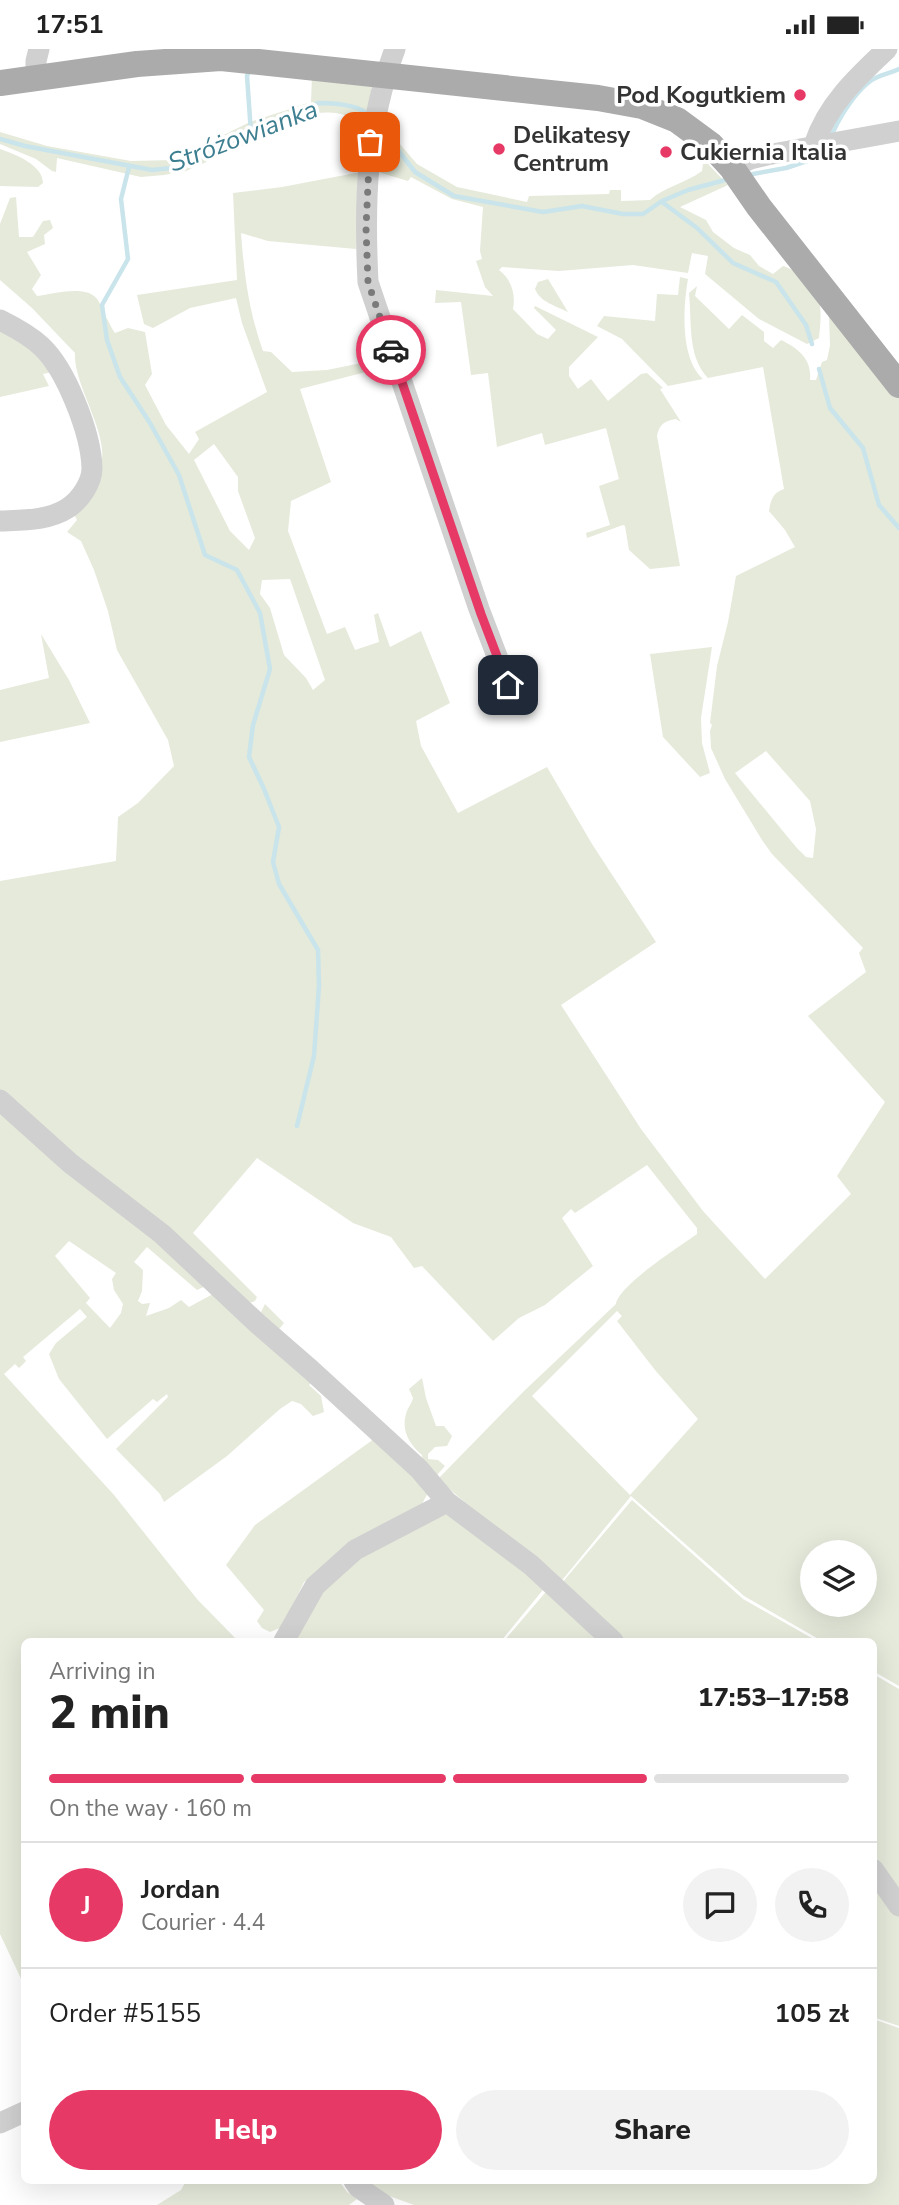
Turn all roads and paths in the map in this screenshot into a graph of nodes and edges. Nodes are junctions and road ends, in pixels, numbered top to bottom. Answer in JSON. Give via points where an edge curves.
{"nodes":[{"id":1,"x":38,"y":49,"type":"edge"},
{"id":2,"x":395,"y":49,"type":"edge"},
{"id":3,"x":887,"y":49,"type":"edge"},
{"id":4,"x":385,"y":75,"type":"junction"},
{"id":5,"x":36,"y":78,"type":"junction"},
{"id":6,"x":0,"y":83,"type":"edge"},
{"id":7,"x":899,"y":131,"type":"edge"},
{"id":8,"x":826,"y":143,"type":"junction"},
{"id":9,"x":738,"y":177,"type":"junction"},
{"id":10,"x":0,"y":320,"type":"edge"},
{"id":11,"x":899,"y":385,"type":"edge"},
{"id":12,"x":0,"y":521,"type":"edge"},
{"id":13,"x":508,"y":685,"type":"dead end"},
{"id":14,"x":0,"y":1100,"type":"edge"},
{"id":15,"x":447,"y":1502,"type":"junction"},
{"id":16,"x":286,"y":1638,"type":"edge"},
{"id":17,"x":610,"y":1638,"type":"edge"},
{"id":18,"x":877,"y":1875,"type":"edge"},
{"id":19,"x":899,"y":1906,"type":"edge"},
{"id":20,"x":21,"y":2113,"type":"edge"},
{"id":21,"x":0,"y":2123,"type":"edge"},
{"id":22,"x":356,"y":2184,"type":"edge"},
{"id":23,"x":384,"y":2205,"type":"edge"}],
"edges":[{"from":1,"to":5,"type":"street"},
{"from":2,"to":4,"type":"street"},
{"from":3,"to":8,"type":"street","via":[[845,89],[827,116]]},
{"from":4,"to":5,"type":"main road","via":[[221,58]]},
{"from":4,"to":9,"type":"main road","via":[[642,106],[677,120],[710,145]]},
{"from":4,"to":13,"type":"street","via":[[370,142],[368,282]]},
{"from":5,"to":6,"type":"main road"},
{"from":7,"to":8,"type":"street"},
{"from":8,"to":9,"type":"street","via":[[750,159]]},
{"from":9,"to":11,"type":"main road"},
{"from":10,"to":12,"type":"street","via":[[42,346],[58,366],[72,391],[92,469],[81,496],[68,508],[33,520]]},
{"from":14,"to":15,"type":"street","via":[[70,1163],[162,1234],[419,1469]]},
{"from":15,"to":16,"type":"street","via":[[355,1551],[315,1586]]},
{"from":15,"to":17,"type":"street","via":[[531,1565]]},
{"from":18,"to":19,"type":"street"},
{"from":20,"to":21,"type":"street"},
{"from":22,"to":23,"type":"street"}]}
